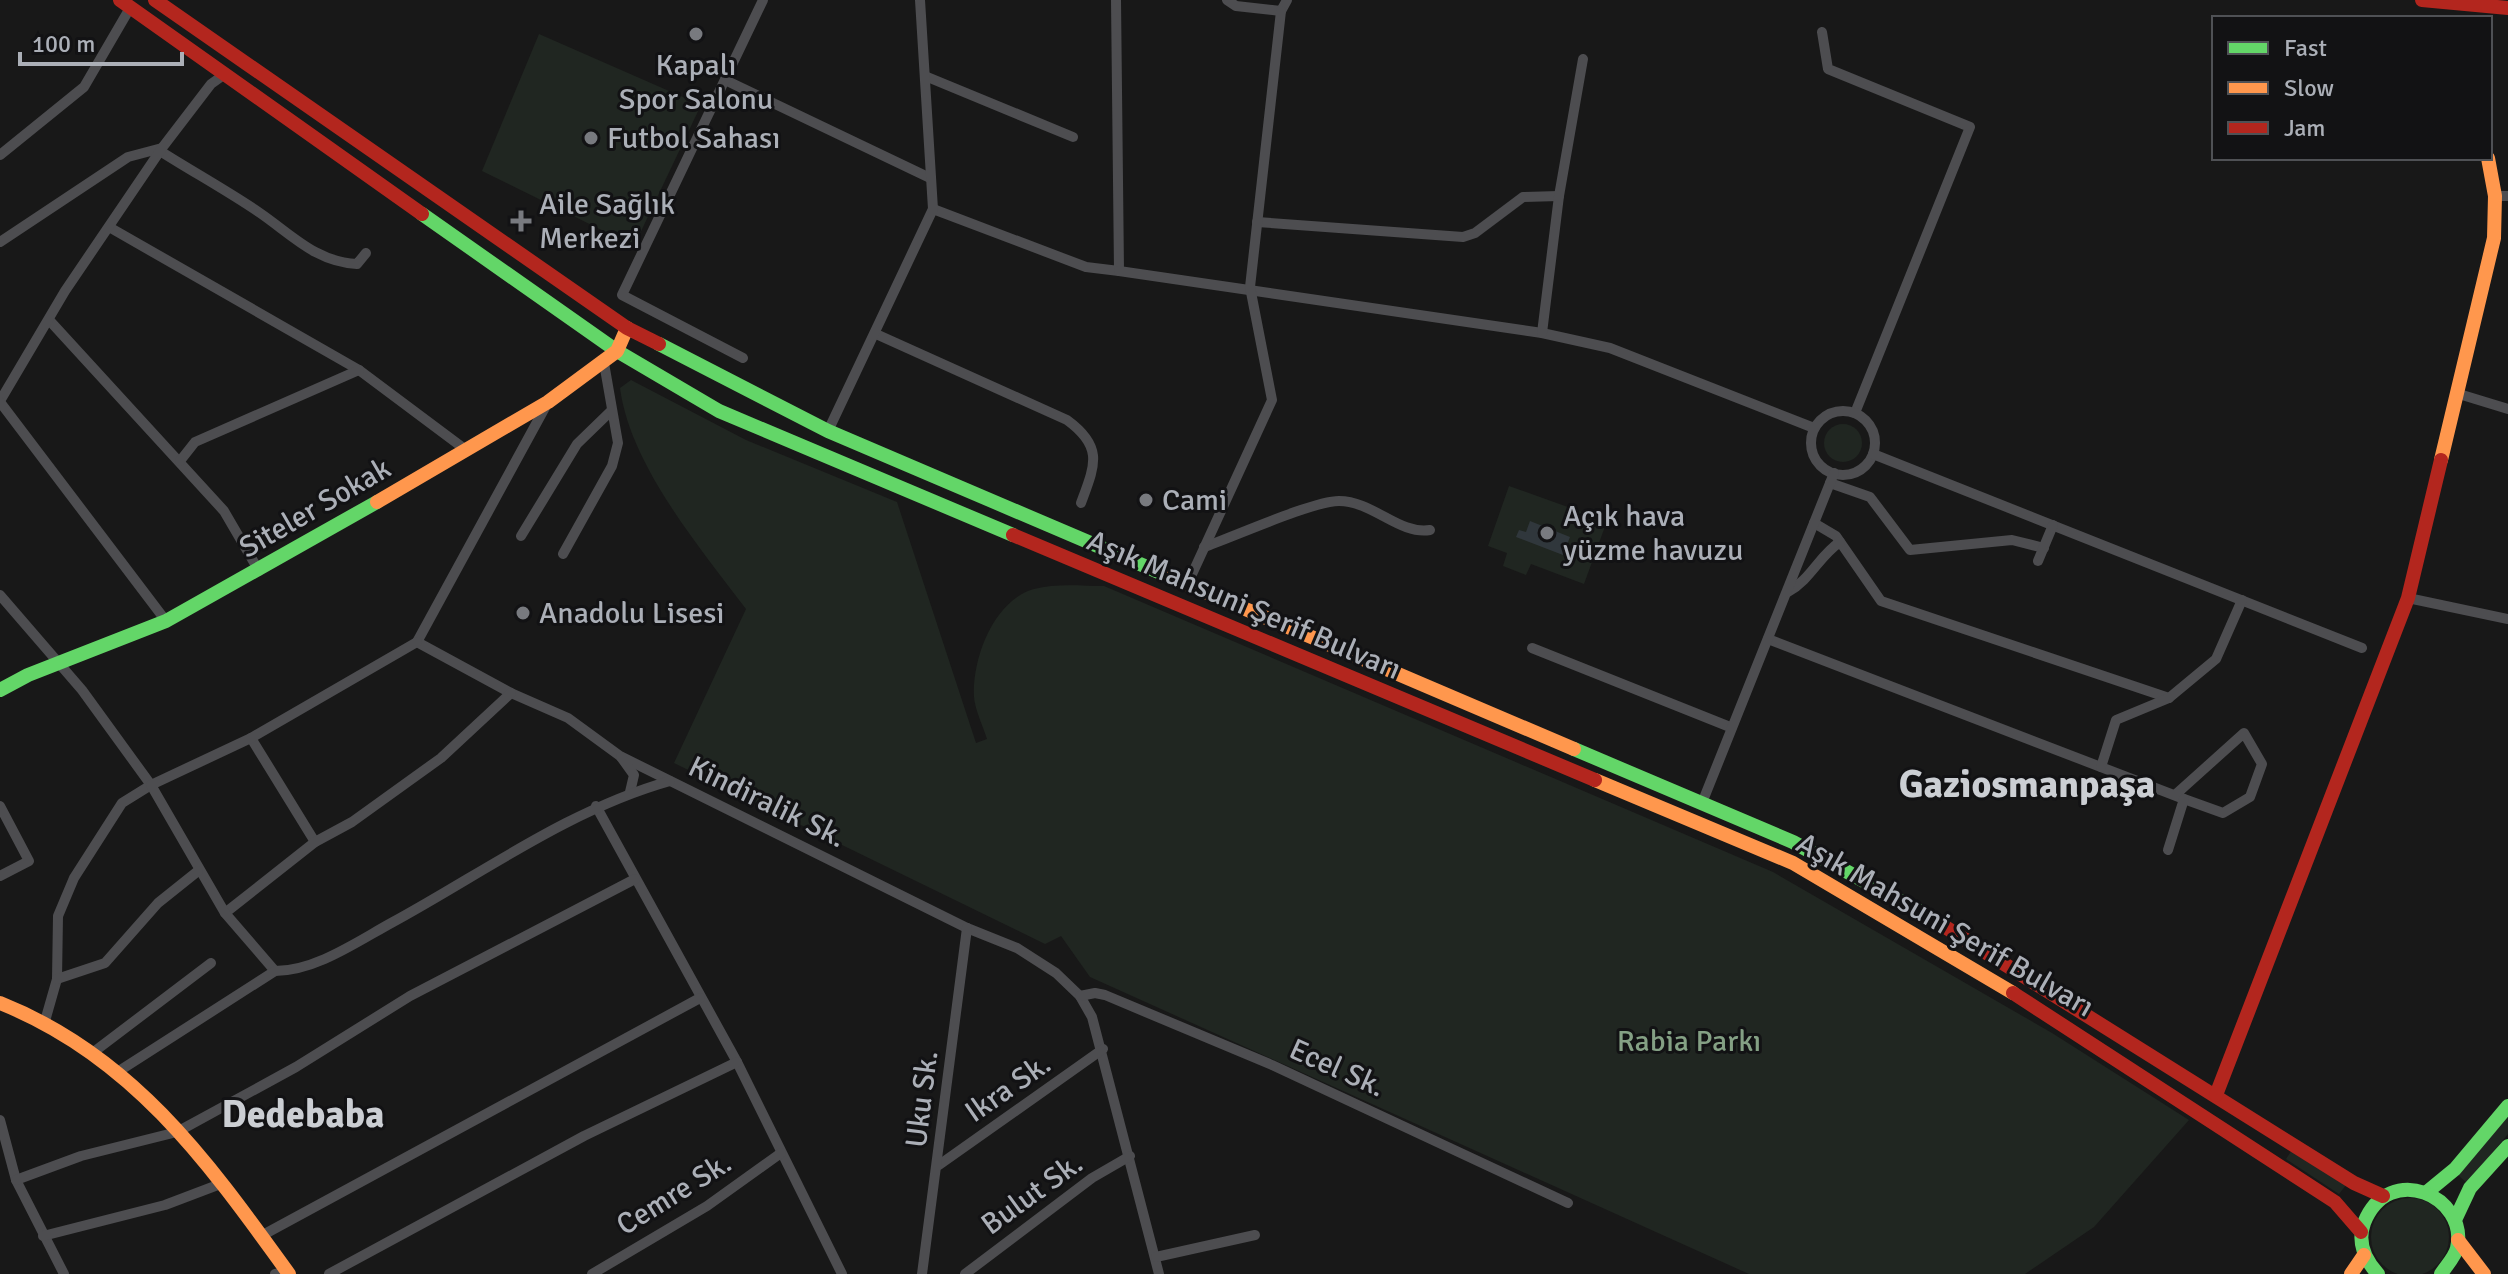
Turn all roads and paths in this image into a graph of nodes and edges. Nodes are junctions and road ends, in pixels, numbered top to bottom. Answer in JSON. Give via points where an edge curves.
{"nodes":[{"id":1,"x":155,"y":0,"type":"edge"},
{"id":2,"x":763,"y":0,"type":"edge"},
{"id":3,"x":920,"y":0,"type":"edge"},
{"id":4,"x":1116,"y":0,"type":"edge"},
{"id":5,"x":1227,"y":0,"type":"edge"},
{"id":6,"x":1287,"y":0,"type":"edge"},
{"id":7,"x":2422,"y":0,"type":"edge"},
{"id":8,"x":125,"y":4,"type":"edge"},
{"id":9,"x":2461,"y":7,"type":"edge"},
{"id":10,"x":2508,"y":8,"type":"edge"},
{"id":11,"x":1281,"y":11,"type":"junction"},
{"id":12,"x":1822,"y":32,"type":"dead end"},
{"id":13,"x":1583,"y":59,"type":"dead end"},
{"id":14,"x":225,"y":74,"type":"junction"},
{"id":15,"x":925,"y":76,"type":"junction"},
{"id":16,"x":725,"y":80,"type":"junction"},
{"id":17,"x":1073,"y":137,"type":"dead end"},
{"id":18,"x":161,"y":150,"type":"junction"},
{"id":19,"x":0,"y":155,"type":"edge"},
{"id":20,"x":2489,"y":160,"type":"edge"},
{"id":21,"x":930,"y":178,"type":"junction"},
{"id":22,"x":1559,"y":196,"type":"junction"},
{"id":23,"x":2502,"y":196,"type":"edge"},
{"id":24,"x":933,"y":209,"type":"junction"},
{"id":25,"x":1257,"y":222,"type":"junction"},
{"id":26,"x":109,"y":227,"type":"junction"},
{"id":27,"x":0,"y":242,"type":"edge"},
{"id":28,"x":366,"y":253,"type":"dead end"},
{"id":29,"x":1119,"y":271,"type":"junction"},
{"id":30,"x":1250,"y":287,"type":"junction"},
{"id":31,"x":50,"y":321,"type":"junction"},
{"id":32,"x":627,"y":328,"type":"junction"},
{"id":33,"x":1542,"y":333,"type":"junction"},
{"id":34,"x":876,"y":334,"type":"junction"},
{"id":35,"x":617,"y":351,"type":"junction"},
{"id":36,"x":743,"y":358,"type":"dead end"},
{"id":37,"x":604,"y":363,"type":"junction"},
{"id":38,"x":359,"y":370,"type":"junction"},
{"id":39,"x":2459,"y":394,"type":"junction"},
{"id":40,"x":0,"y":402,"type":"edge"},
{"id":41,"x":548,"y":402,"type":"junction"},
{"id":42,"x":2508,"y":409,"type":"edge"},
{"id":43,"x":611,"y":411,"type":"junction"},
{"id":44,"x":1855,"y":413,"type":"junction"},
{"id":45,"x":1814,"y":428,"type":"junction"},
{"id":46,"x":828,"y":431,"type":"junction"},
{"id":47,"x":466,"y":450,"type":"junction"},
{"id":48,"x":1873,"y":454,"type":"junction"},
{"id":49,"x":180,"y":461,"type":"junction"},
{"id":50,"x":1832,"y":478,"type":"junction"},
{"id":51,"x":1081,"y":503,"type":"dead end"},
{"id":52,"x":1814,"y":523,"type":"junction"},
{"id":53,"x":2053,"y":525,"type":"junction"},
{"id":54,"x":1430,"y":530,"type":"dead end"},
{"id":55,"x":521,"y":536,"type":"dead end"},
{"id":56,"x":1840,"y":542,"type":"junction"},
{"id":57,"x":1204,"y":547,"type":"junction"},
{"id":58,"x":2044,"y":548,"type":"junction"},
{"id":59,"x":563,"y":554,"type":"dead end"},
{"id":60,"x":2038,"y":561,"type":"dead end"},
{"id":61,"x":259,"y":571,"type":"junction"},
{"id":62,"x":1188,"y":583,"type":"junction"},
{"id":63,"x":1787,"y":593,"type":"junction"},
{"id":64,"x":0,"y":595,"type":"edge"},
{"id":65,"x":2408,"y":598,"type":"junction"},
{"id":66,"x":2242,"y":600,"type":"junction"},
{"id":67,"x":2508,"y":619,"type":"edge"},
{"id":68,"x":166,"y":621,"type":"junction"},
{"id":69,"x":1768,"y":639,"type":"junction"},
{"id":70,"x":417,"y":642,"type":"junction"},
{"id":71,"x":1532,"y":648,"type":"dead end"},
{"id":72,"x":2362,"y":648,"type":"dead end"},
{"id":73,"x":58,"y":666,"type":"junction"},
{"id":74,"x":0,"y":690,"type":"edge"},
{"id":75,"x":511,"y":693,"type":"junction"},
{"id":76,"x":2169,"y":698,"type":"junction"},
{"id":77,"x":1730,"y":727,"type":"junction"},
{"id":78,"x":251,"y":738,"type":"junction"},
{"id":79,"x":620,"y":756,"type":"junction"},
{"id":80,"x":2101,"y":767,"type":"junction"},
{"id":81,"x":670,"y":781,"type":"junction"},
{"id":82,"x":151,"y":785,"type":"junction"},
{"id":83,"x":630,"y":792,"type":"junction"},
{"id":84,"x":2180,"y":797,"type":"junction"},
{"id":85,"x":1702,"y":803,"type":"junction"},
{"id":86,"x":0,"y":806,"type":"edge"},
{"id":87,"x":596,"y":806,"type":"junction"},
{"id":88,"x":315,"y":842,"type":"junction"},
{"id":89,"x":2168,"y":850,"type":"dead end"},
{"id":90,"x":198,"y":871,"type":"junction"},
{"id":91,"x":0,"y":876,"type":"edge"},
{"id":92,"x":635,"y":879,"type":"junction"},
{"id":93,"x":225,"y":913,"type":"junction"},
{"id":94,"x":967,"y":928,"type":"junction"},
{"id":95,"x":211,"y":963,"type":"dead end"},
{"id":96,"x":275,"y":971,"type":"junction"},
{"id":97,"x":57,"y":979,"type":"junction"},
{"id":98,"x":1080,"y":996,"type":"junction"},
{"id":99,"x":700,"y":998,"type":"junction"},
{"id":100,"x":1,"y":1008,"type":"edge"},
{"id":101,"x":45,"y":1021,"type":"junction"},
{"id":102,"x":1103,"y":1049,"type":"junction"},
{"id":103,"x":91,"y":1054,"type":"junction"},
{"id":104,"x":737,"y":1062,"type":"junction"},
{"id":105,"x":119,"y":1071,"type":"junction"},
{"id":106,"x":2216,"y":1095,"type":"junction"},
{"id":107,"x":2508,"y":1106,"type":"edge"},
{"id":108,"x":0,"y":1120,"type":"edge"},
{"id":109,"x":177,"y":1132,"type":"junction"},
{"id":110,"x":2508,"y":1146,"type":"edge"},
{"id":111,"x":781,"y":1153,"type":"junction"},
{"id":112,"x":3,"y":1156,"type":"edge"},
{"id":113,"x":1130,"y":1156,"type":"junction"},
{"id":114,"x":939,"y":1165,"type":"junction"},
{"id":115,"x":16,"y":1180,"type":"junction"},
{"id":116,"x":223,"y":1183,"type":"junction"},
{"id":117,"x":2427,"y":1192,"type":"junction"},
{"id":118,"x":2383,"y":1196,"type":"junction"},
{"id":119,"x":1568,"y":1203,"type":"dead end"},
{"id":120,"x":2455,"y":1220,"type":"junction"},
{"id":121,"x":2361,"y":1232,"type":"junction"},
{"id":122,"x":1255,"y":1235,"type":"dead end"},
{"id":123,"x":43,"y":1236,"type":"junction"},
{"id":124,"x":261,"y":1236,"type":"junction"},
{"id":125,"x":2458,"y":1240,"type":"junction"},
{"id":126,"x":2364,"y":1255,"type":"junction"},
{"id":127,"x":1156,"y":1257,"type":"junction"},
{"id":128,"x":283,"y":1273,"type":"edge"},
{"id":129,"x":64,"y":1274,"type":"edge"},
{"id":130,"x":329,"y":1274,"type":"edge"},
{"id":131,"x":592,"y":1274,"type":"edge"},
{"id":132,"x":842,"y":1274,"type":"edge"},
{"id":133,"x":922,"y":1274,"type":"edge"},
{"id":134,"x":965,"y":1274,"type":"edge"},
{"id":135,"x":1159,"y":1274,"type":"edge"},
{"id":136,"x":2351,"y":1274,"type":"edge"},
{"id":137,"x":2378,"y":1274,"type":"edge"},
{"id":138,"x":2441,"y":1274,"type":"edge"},
{"id":139,"x":2484,"y":1274,"type":"edge"}],
"edges":[{"from":1,"to":32,"type":"main road","name":"Aşık Mahsuni Şerif Bulvarı"},
{"from":2,"to":16,"type":"street"},
{"from":3,"to":15,"type":"street"},
{"from":4,"to":29,"type":"street"},
{"from":5,"to":11,"type":"street","via":[[1236,6]]},
{"from":6,"to":11,"type":"street"},
{"from":7,"to":9,"type":"main road"},
{"from":8,"to":14,"type":"main road","name":"Aşık Mahsuni Şerif Bulvarı"},
{"from":8,"to":19,"type":"street","via":[[84,87]]},
{"from":9,"to":10,"type":"main road"},
{"from":11,"to":25,"type":"street"},
{"from":12,"to":44,"type":"street","via":[[1828,69],[1970,127]]},
{"from":13,"to":22,"type":"street"},
{"from":14,"to":18,"type":"street","via":[[211,84]]},
{"from":14,"to":35,"type":"main road","name":"Aşık Mahsuni Şerif Bulvarı"},
{"from":15,"to":17,"type":"street"},
{"from":15,"to":21,"type":"street"},
{"from":16,"to":21,"type":"street"},
{"from":16,"to":36,"type":"street","via":[[622,295]]},
{"from":18,"to":26,"type":"street"},
{"from":18,"to":27,"type":"street","via":[[128,157]]},
{"from":18,"to":28,"type":"street","via":[[317,255],[357,264]]},
{"from":20,"to":23,"type":"main road"},
{"from":21,"to":24,"type":"street"},
{"from":22,"to":25,"type":"street","via":[[1523,197],[1463,237]]},
{"from":22,"to":33,"type":"street"},
{"from":23,"to":39,"type":"main road"},
{"from":24,"to":29,"type":"street","via":[[1086,267]]},
{"from":24,"to":34,"type":"street"},
{"from":25,"to":30,"type":"street"},
{"from":26,"to":31,"type":"street"},
{"from":26,"to":38,"type":"street"},
{"from":29,"to":30,"type":"street"},
{"from":30,"to":33,"type":"street"},
{"from":30,"to":57,"type":"street","via":[[1272,400]]},
{"from":31,"to":40,"type":"street"},
{"from":31,"to":49,"type":"street"},
{"from":32,"to":35,"type":"main road","name":"Siteler Sokak"},
{"from":32,"to":46,"type":"main road","name":"Aşık Mahsuni Şerif Bulvarı"},
{"from":33,"to":45,"type":"street","via":[[1610,348]]},
{"from":34,"to":46,"type":"street"},
{"from":34,"to":51,"type":"street","via":[[1084,432],[1093,446],[1093,469]]},
{"from":35,"to":37,"type":"main road","name":"Siteler Sokak"},
{"from":35,"to":121,"type":"main road","name":"Aşık Mahsuni Şerif Bulvarı","via":[[719,411],[1793,863],[2090,1039],[2335,1202]]},
{"from":37,"to":41,"type":"main road","name":"Siteler Sokak"},
{"from":37,"to":43,"type":"street"},
{"from":38,"to":47,"type":"street"},
{"from":38,"to":49,"type":"street","via":[[195,442]]},
{"from":39,"to":42,"type":"street"},
{"from":39,"to":65,"type":"main road"},
{"from":40,"to":68,"type":"street"},
{"from":41,"to":47,"type":"main road","name":"Siteler Sokak"},
{"from":41,"to":70,"type":"street"},
{"from":43,"to":55,"type":"street","via":[[577,444]]},
{"from":43,"to":59,"type":"street","via":[[618,443],[612,466]]},
{"from":44,"to":45,"type":"street","via":[[1832,413]]},
{"from":44,"to":48,"type":"street","via":[[1871,428]]},
{"from":45,"to":50,"type":"street","via":[[1813,453]]},
{"from":46,"to":62,"type":"main road","name":"Aşık Mahsuni Şerif Bulvarı"},
{"from":47,"to":61,"type":"main road","name":"Siteler Sokak"},
{"from":48,"to":50,"type":"street","via":[[1857,471]]},
{"from":48,"to":53,"type":"street"},
{"from":49,"to":61,"type":"street","via":[[224,511]]},
{"from":50,"to":52,"type":"street"},
{"from":50,"to":58,"type":"street","via":[[1870,497],[1910,550],[2012,540]]},
{"from":52,"to":56,"type":"street"},
{"from":52,"to":63,"type":"street"},
{"from":53,"to":58,"type":"street"},
{"from":53,"to":66,"type":"street"},
{"from":54,"to":57,"type":"street","via":[[1416,532],[1368,506],[1337,501]]},
{"from":56,"to":63,"type":"street"},
{"from":56,"to":76,"type":"street","via":[[1881,601]]},
{"from":57,"to":62,"type":"street"},
{"from":58,"to":60,"type":"street"},
{"from":61,"to":68,"type":"main road","name":"Siteler Sokak"},
{"from":62,"to":85,"type":"main road","name":"Aşık Mahsuni Şerif Bulvarı"},
{"from":63,"to":69,"type":"street"},
{"from":64,"to":73,"type":"street"},
{"from":65,"to":67,"type":"street"},
{"from":65,"to":106,"type":"main road"},
{"from":66,"to":72,"type":"street"},
{"from":66,"to":76,"type":"street","via":[[2216,659]]},
{"from":68,"to":73,"type":"main road","name":"Siteler Sokak"},
{"from":69,"to":77,"type":"street"},
{"from":69,"to":80,"type":"street"},
{"from":70,"to":75,"type":"street","name":"Kindiralik Sk."},
{"from":70,"to":78,"type":"street"},
{"from":71,"to":77,"type":"street"},
{"from":73,"to":74,"type":"main road","name":"Siteler Sokak"},
{"from":73,"to":82,"type":"street","via":[[82,690]]},
{"from":75,"to":79,"type":"street","name":"Kindiralik Sk.","via":[[568,718]]},
{"from":75,"to":88,"type":"street","via":[[441,758]]},
{"from":76,"to":80,"type":"street","via":[[2116,720]]},
{"from":77,"to":85,"type":"street"},
{"from":78,"to":82,"type":"street"},
{"from":78,"to":88,"type":"street"},
{"from":79,"to":81,"type":"street","name":"Kindiralik Sk."},
{"from":79,"to":83,"type":"street","via":[[634,775]]},
{"from":80,"to":84,"type":"street"},
{"from":81,"to":83,"type":"street"},
{"from":81,"to":94,"type":"street","name":"Kindiralik Sk."},
{"from":82,"to":90,"type":"street"},
{"from":82,"to":97,"type":"street","via":[[122,803],[74,878],[58,916]]},
{"from":83,"to":87,"type":"street"},
{"from":84,"to":84,"type":"street","via":[[2244,733],[2262,764],[2250,797],[2223,813]]},
{"from":84,"to":89,"type":"street"},
{"from":85,"to":106,"type":"main road","name":"Aşık Mahsuni Şerif Bulvarı","via":[[1861,876]]},
{"from":86,"to":91,"type":"street","via":[[29,861]]},
{"from":87,"to":92,"type":"street"},
{"from":87,"to":96,"type":"street","via":[[345,948],[293,971]]},
{"from":88,"to":93,"type":"street"},
{"from":90,"to":93,"type":"street"},
{"from":90,"to":97,"type":"street","via":[[158,903],[105,963]]},
{"from":92,"to":99,"type":"street"},
{"from":92,"to":109,"type":"street","via":[[410,996],[285,1074]]},
{"from":93,"to":96,"type":"street"},
{"from":94,"to":98,"type":"street","name":"Kindiralik Sk.","via":[[1017,948]]},
{"from":94,"to":114,"type":"street","name":"Uku Sk."},
{"from":95,"to":103,"type":"street"},
{"from":96,"to":105,"type":"street"},
{"from":97,"to":101,"type":"street"},
{"from":98,"to":102,"type":"street","name":"Kindiralik Sk."},
{"from":98,"to":119,"type":"street","name":"Ecel Sk.","via":[[1105,995],[1272,1065]]},
{"from":99,"to":104,"type":"street"},
{"from":99,"to":124,"type":"street"},
{"from":100,"to":101,"type":"main road"},
{"from":101,"to":103,"type":"main road"},
{"from":102,"to":113,"type":"street","name":"Kindiralik Sk."},
{"from":102,"to":114,"type":"street","name":"Ikra Sk."},
{"from":103,"to":105,"type":"main road"},
{"from":104,"to":111,"type":"street"},
{"from":104,"to":130,"type":"street","via":[[616,1119]]},
{"from":105,"to":109,"type":"main road"},
{"from":106,"to":118,"type":"main road","name":"Aşık Mahsuni Şerif Bulvarı"},
{"from":107,"to":117,"type":"main road","via":[[2455,1169]]},
{"from":108,"to":112,"type":"street"},
{"from":109,"to":115,"type":"street","via":[[81,1156]]},
{"from":109,"to":116,"type":"main road"},
{"from":110,"to":120,"type":"main road","via":[[2470,1188]]},
{"from":111,"to":131,"type":"street","name":"Cemre Sk.","via":[[707,1206]]},
{"from":111,"to":132,"type":"street"},
{"from":112,"to":115,"type":"street"},
{"from":113,"to":127,"type":"street","name":"Kindiralik Sk."},
{"from":113,"to":134,"type":"street","name":"Bulut Sk.","via":[[1092,1178]]},
{"from":114,"to":133,"type":"street","name":"Uku Sk."},
{"from":115,"to":123,"type":"street"},
{"from":116,"to":123,"type":"street","via":[[165,1205]]},
{"from":116,"to":124,"type":"main road"},
{"from":117,"to":118,"type":"main road","via":[[2409,1188]]},
{"from":117,"to":120,"type":"main road","via":[[2444,1203]]},
{"from":118,"to":121,"type":"main road","via":[[2368,1211]]},
{"from":120,"to":125,"type":"main road"},
{"from":121,"to":126,"type":"main road"},
{"from":122,"to":127,"type":"street"},
{"from":123,"to":129,"type":"street"},
{"from":124,"to":128,"type":"main road"},
{"from":125,"to":138,"type":"main road"},
{"from":125,"to":139,"type":"main road"},
{"from":126,"to":136,"type":"main road"},
{"from":126,"to":137,"type":"main road"},
{"from":127,"to":135,"type":"street","name":"Kindiralik Sk."}]}
